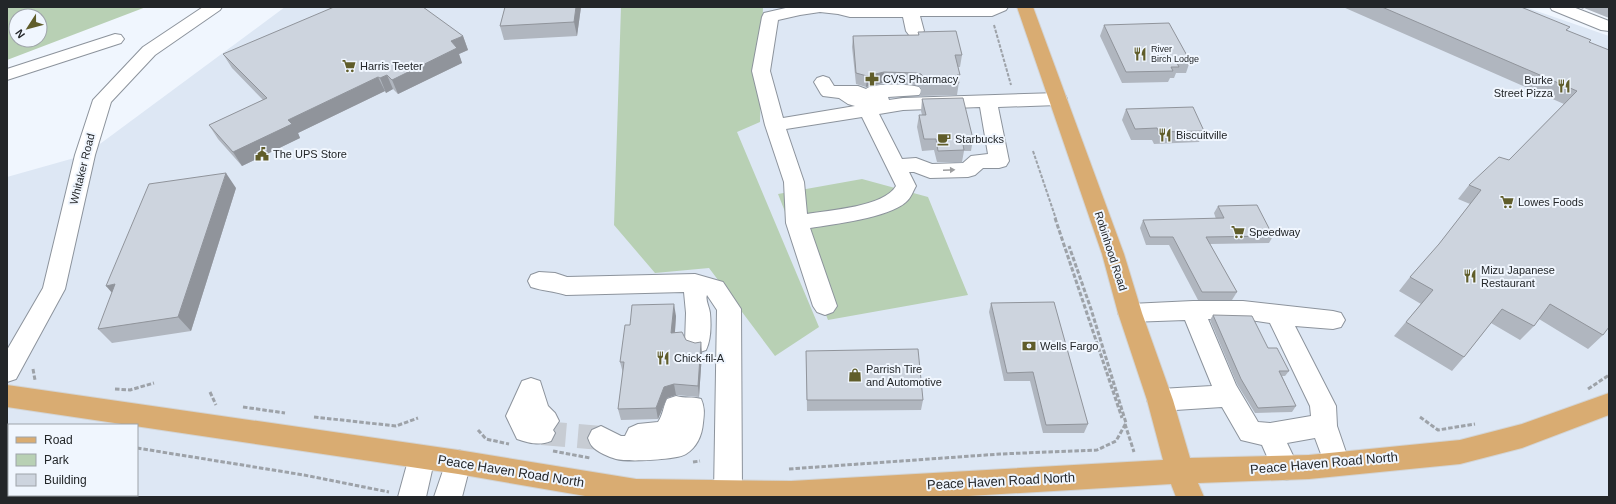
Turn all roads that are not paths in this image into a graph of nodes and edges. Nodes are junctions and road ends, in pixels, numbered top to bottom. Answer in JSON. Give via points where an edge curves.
{"nodes":[{"id":1,"x":214,"y":7,"type":"edge"},
{"id":2,"x":837,"y":7,"type":"edge"},
{"id":3,"x":1025,"y":7,"type":"edge"},
{"id":4,"x":1558,"y":7,"type":"edge"},
{"id":5,"x":910,"y":9,"type":"edge"},
{"id":6,"x":996,"y":13,"type":"edge"},
{"id":7,"x":1607,"y":26,"type":"dead end"},
{"id":8,"x":916,"y":31,"type":"dead end"},
{"id":9,"x":115,"y":39,"type":"dead end"},
{"id":10,"x":7,"y":75,"type":"edge"},
{"id":11,"x":823,"y":82,"type":"dead end"},
{"id":12,"x":897,"y":91,"type":"junction"},
{"id":13,"x":844,"y":93,"type":"junction"},
{"id":14,"x":986,"y":95,"type":"junction"},
{"id":15,"x":868,"y":98,"type":"junction"},
{"id":16,"x":1058,"y":99,"type":"junction"},
{"id":17,"x":775,"y":125,"type":"junction"},
{"id":18,"x":936,"y":157,"type":"edge"},
{"id":19,"x":907,"y":166,"type":"junction"},
{"id":20,"x":797,"y":222,"type":"junction"},
{"id":21,"x":539,"y":281,"type":"dead end"},
{"id":22,"x":695,"y":292,"type":"junction"},
{"id":23,"x":825,"y":306,"type":"dead end"},
{"id":24,"x":1193,"y":310,"type":"junction"},
{"id":25,"x":1130,"y":313,"type":"junction"},
{"id":26,"x":1278,"y":315,"type":"junction"},
{"id":27,"x":1333,"y":320,"type":"dead end"},
{"id":28,"x":690,"y":344,"type":"edge"},
{"id":29,"x":7,"y":372,"type":"edge"},
{"id":30,"x":531,"y":389,"type":"dead end"},
{"id":31,"x":7,"y":396,"type":"edge"},
{"id":32,"x":1229,"y":396,"type":"junction"},
{"id":33,"x":1160,"y":400,"type":"junction"},
{"id":34,"x":1609,"y":404,"type":"edge"},
{"id":35,"x":684,"y":407,"type":"dead end"},
{"id":36,"x":1324,"y":426,"type":"junction"},
{"id":37,"x":544,"y":427,"type":"tunnel mouth"},
{"id":38,"x":602,"y":431,"type":"tunnel mouth"},
{"id":39,"x":1270,"y":435,"type":"junction"},
{"id":40,"x":422,"y":457,"type":"junction"},
{"id":41,"x":458,"y":462,"type":"junction"},
{"id":42,"x":1337,"y":464,"type":"junction"},
{"id":43,"x":1286,"y":468,"type":"junction"},
{"id":44,"x":1180,"y":471,"type":"junction"},
{"id":45,"x":728,"y":493,"type":"junction"},
{"id":46,"x":412,"y":497,"type":"edge"},
{"id":47,"x":448,"y":497,"type":"edge"},
{"id":48,"x":1190,"y":497,"type":"edge"}],
"edges":[{"from":1,"to":29,"type":"street","name":"Whitaker Road","via":[[149,51],[102,100],[85,155],[54,290]]},
{"from":2,"to":5,"type":"street","via":[[850,12]]},
{"from":2,"to":17,"type":"street","via":[[806,7],[770,17],[761,71]]},
{"from":3,"to":16,"type":"main road","name":"Robinhood Road"},
{"from":4,"to":7,"type":"street"},
{"from":5,"to":6,"type":"street"},
{"from":5,"to":8,"type":"street"},
{"from":9,"to":10,"type":"street"},
{"from":11,"to":13,"type":"street","via":[[828,92]]},
{"from":12,"to":13,"type":"street","via":[[880,100],[855,100]]},
{"from":12,"to":14,"type":"street"},
{"from":12,"to":15,"type":"street"},
{"from":13,"to":15,"type":"street"},
{"from":14,"to":15,"type":"street","via":[[903,104]]},
{"from":14,"to":16,"type":"street"},
{"from":19,"to":14,"type":"street","one_way":true,"via":[[930,171],[968,170],[970,159],[999,161]]},
{"from":15,"to":17,"type":"street"},
{"from":15,"to":19,"type":"street"},
{"from":16,"to":25,"type":"main road","name":"Robinhood Road","via":[[1113,254]]},
{"from":17,"to":20,"type":"street","via":[[794,182]]},
{"from":18,"to":19,"type":"street"},
{"from":19,"to":20,"type":"street","via":[[906,186],[899,197],[862,212]]},
{"from":20,"to":23,"type":"street"},
{"from":21,"to":22,"type":"street","via":[[566,286]]},
{"from":22,"to":28,"type":"street","via":[[698,313]]},
{"from":22,"to":45,"type":"street","via":[[715,288],[729,309]]},
{"from":24,"to":25,"type":"street"},
{"from":24,"to":26,"type":"street","via":[[1243,310]]},
{"from":24,"to":32,"type":"street"},
{"from":25,"to":33,"type":"main road","name":"Robinhood Road"},
{"from":26,"to":27,"type":"street"},
{"from":26,"to":36,"type":"street","via":[[1323,406]]},
{"from":30,"to":37,"type":"street","via":[[519,416],[526,431]]},
{"from":31,"to":40,"type":"main road","name":"Peace Haven Road North"},
{"from":32,"to":33,"type":"street"},
{"from":32,"to":39,"type":"street","via":[[1250,432]]},
{"from":33,"to":44,"type":"main road","name":"Robinhood Road"},
{"from":34,"to":42,"type":"main road","name":"Peace Haven Road North","via":[[1522,436],[1460,452]]},
{"from":35,"to":38,"type":"street","via":[[688,433],[677,446],[618,448]]},
{"from":36,"to":39,"type":"street"},
{"from":36,"to":42,"type":"street"},
{"from":39,"to":43,"type":"street"},
{"from":40,"to":41,"type":"main road","name":"Peace Haven Road North"},
{"from":40,"to":46,"type":"street"},
{"from":41,"to":45,"type":"main road","name":"Peace Haven Road North","via":[[636,492]]},
{"from":41,"to":47,"type":"street"},
{"from":42,"to":43,"type":"main road","name":"Peace Haven Road North"},
{"from":43,"to":44,"type":"main road","name":"Peace Haven Road North"},
{"from":44,"to":45,"type":"main road","name":"Peace Haven Road North","via":[[791,494]]},
{"from":44,"to":48,"type":"main road","name":"Robinhood Road"}]}
